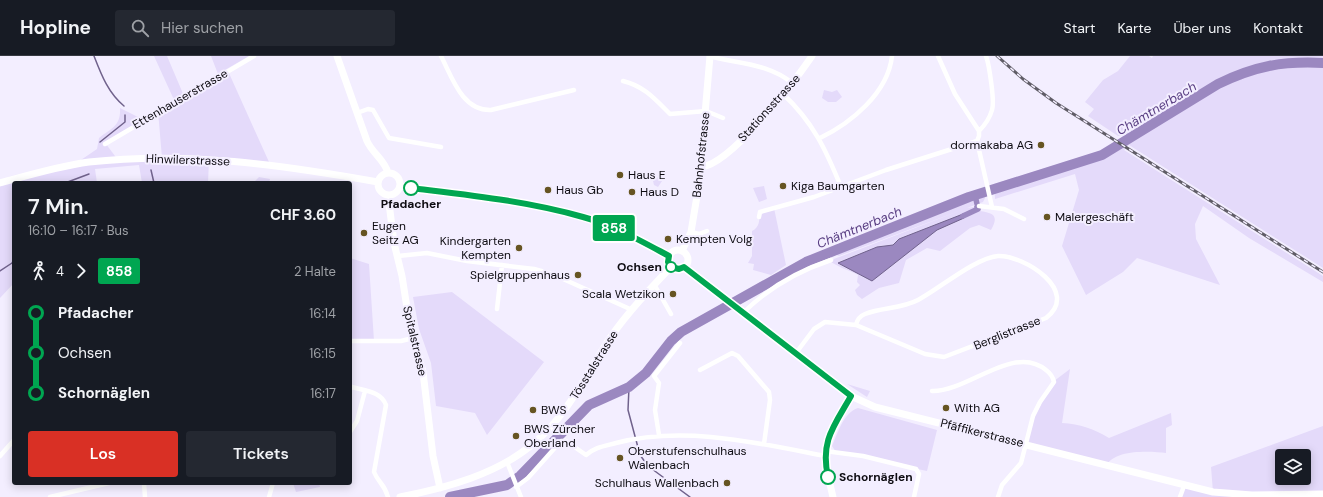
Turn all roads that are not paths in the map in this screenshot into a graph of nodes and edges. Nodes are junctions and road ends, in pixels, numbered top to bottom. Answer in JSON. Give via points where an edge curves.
{"nodes":[{"id":1,"x":254,"y":56,"type":"edge"},
{"id":2,"x":337,"y":56,"type":"edge"},
{"id":3,"x":441,"y":56,"type":"edge"},
{"id":4,"x":710,"y":56,"type":"edge"},
{"id":5,"x":812,"y":56,"type":"edge"},
{"id":6,"x":892,"y":56,"type":"edge"},
{"id":7,"x":938,"y":56,"type":"edge"},
{"id":8,"x":986,"y":56,"type":"edge"},
{"id":9,"x":623,"y":81,"type":"dead end"},
{"id":10,"x":792,"y":83,"type":"junction"},
{"id":11,"x":574,"y":90,"type":"dead end"},
{"id":12,"x":783,"y":94,"type":"junction"},
{"id":13,"x":706,"y":111,"type":"junction"},
{"id":14,"x":357,"y":113,"type":"junction"},
{"id":15,"x":723,"y":118,"type":"dead end"},
{"id":16,"x":979,"y":131,"type":"junction"},
{"id":17,"x":820,"y":138,"type":"junction"},
{"id":18,"x":977,"y":140,"type":"junction"},
{"id":19,"x":106,"y":144,"type":"dead end"},
{"id":20,"x":441,"y":147,"type":"dead end"},
{"id":21,"x":701,"y":168,"type":"junction"},
{"id":22,"x":388,"y":173,"type":"junction"},
{"id":23,"x":378,"y":182,"type":"junction"},
{"id":24,"x":0,"y":183,"type":"edge"},
{"id":25,"x":400,"y":186,"type":"junction"},
{"id":26,"x":841,"y":187,"type":"junction"},
{"id":27,"x":388,"y":196,"type":"junction"},
{"id":28,"x":979,"y":206,"type":"dead end"},
{"id":29,"x":992,"y":207,"type":"junction"},
{"id":30,"x":760,"y":217,"type":"dead end"},
{"id":31,"x":1024,"y":219,"type":"dead end"},
{"id":32,"x":707,"y":231,"type":"dead end"},
{"id":33,"x":691,"y":232,"type":"junction"},
{"id":34,"x":682,"y":251,"type":"junction"},
{"id":35,"x":398,"y":256,"type":"junction"},
{"id":36,"x":669,"y":256,"type":"junction"},
{"id":37,"x":831,"y":260,"type":"dead end"},
{"id":38,"x":502,"y":265,"type":"junction"},
{"id":39,"x":671,"y":267,"type":"junction"},
{"id":40,"x":684,"y":267,"type":"junction"},
{"id":41,"x":654,"y":284,"type":"junction"},
{"id":42,"x":497,"y":309,"type":"dead end"},
{"id":43,"x":630,"y":309,"type":"junction"},
{"id":44,"x":740,"y":311,"type":"junction"},
{"id":45,"x":671,"y":314,"type":"dead end"},
{"id":46,"x":856,"y":325,"type":"junction"},
{"id":47,"x":413,"y":338,"type":"junction"},
{"id":48,"x":352,"y":340,"type":"edge"},
{"id":49,"x":680,"y":344,"type":"dead end"},
{"id":50,"x":796,"y":353,"type":"junction"},
{"id":51,"x":700,"y":370,"type":"dead end"},
{"id":52,"x":352,"y":387,"type":"edge"},
{"id":53,"x":365,"y":391,"type":"junction"},
{"id":54,"x":932,"y":391,"type":"dead end"},
{"id":55,"x":851,"y":396,"type":"junction"},
{"id":56,"x":352,"y":429,"type":"edge"},
{"id":57,"x":659,"y":436,"type":"junction"},
{"id":58,"x":12,"y":442,"type":"edge"},
{"id":59,"x":764,"y":444,"type":"junction"},
{"id":60,"x":1025,"y":444,"type":"junction"},
{"id":61,"x":825,"y":453,"type":"junction"},
{"id":62,"x":0,"y":456,"type":"edge"},
{"id":63,"x":507,"y":462,"type":"junction"},
{"id":64,"x":101,"y":485,"type":"edge"},
{"id":65,"x":144,"y":485,"type":"edge"},
{"id":66,"x":272,"y":485,"type":"edge"},
{"id":67,"x":516,"y":486,"type":"junction"},
{"id":68,"x":1184,"y":486,"type":"junction"},
{"id":69,"x":440,"y":488,"type":"junction"},
{"id":70,"x":1323,"y":494,"type":"edge"},
{"id":71,"x":50,"y":497,"type":"edge"},
{"id":72,"x":145,"y":497,"type":"edge"},
{"id":73,"x":269,"y":497,"type":"edge"},
{"id":74,"x":388,"y":497,"type":"edge"},
{"id":75,"x":404,"y":497,"type":"edge"},
{"id":76,"x":521,"y":497,"type":"edge"},
{"id":77,"x":833,"y":497,"type":"edge"},
{"id":78,"x":914,"y":497,"type":"edge"},
{"id":79,"x":998,"y":497,"type":"edge"},
{"id":80,"x":1180,"y":497,"type":"edge"}],
"edges":[{"from":1,"to":19,"type":"street","name":"Ettenhauserstrasse"},
{"from":2,"to":14,"type":"main road"},
{"from":3,"to":11,"type":"street","via":[[464,97],[478,108],[491,110]]},
{"from":4,"to":10,"type":"street","via":[[758,66]]},
{"from":4,"to":13,"type":"main road","name":"Bahnhofstrasse"},
{"from":5,"to":10,"type":"main road","name":"Stationsstrasse"},
{"from":6,"to":17,"type":"street","via":[[886,76],[867,104],[844,125]]},
{"from":7,"to":16,"type":"street","via":[[955,94]]},
{"from":8,"to":16,"type":"street","via":[[993,109],[984,127]]},
{"from":9,"to":13,"type":"street","via":[[636,84],[649,92],[670,114]]},
{"from":10,"to":12,"type":"main road","name":"Stationsstrasse"},
{"from":12,"to":17,"type":"street","via":[[802,113]]},
{"from":12,"to":21,"type":"main road","name":"Stationsstrasse","via":[[758,123],[721,157]]},
{"from":13,"to":15,"type":"street"},
{"from":13,"to":21,"type":"main road","name":"Bahnhofstrasse"},
{"from":14,"to":20,"type":"street","via":[[373,110],[386,135],[393,140]]},
{"from":14,"to":22,"type":"main road","via":[[370,147],[386,165]]},
{"from":16,"to":18,"type":"street"},
{"from":17,"to":26,"type":"street"},
{"from":18,"to":26,"type":"street"},
{"from":18,"to":29,"type":"street"},
{"from":21,"to":33,"type":"main road","name":"Bahnhofstrasse"},
{"from":22,"to":23,"type":"main road","via":[[381,176]]},
{"from":22,"to":25,"type":"main road","via":[[400,180]]},
{"from":23,"to":24,"type":"main road","name":"Hinwilerstrasse","via":[[240,162],[176,157],[83,163]]},
{"from":23,"to":27,"type":"main road","via":[[380,191]]},
{"from":25,"to":27,"type":"main road","via":[[397,192]]},
{"from":25,"to":36,"type":"main road","via":[[515,202],[584,217],[620,231]]},
{"from":26,"to":30,"type":"street","via":[[760,212]]},
{"from":27,"to":35,"type":"main road","name":"Spitalstrasse"},
{"from":28,"to":29,"type":"street"},
{"from":29,"to":31,"type":"street","via":[[1004,209]]},
{"from":32,"to":33,"type":"street","via":[[700,234]]},
{"from":33,"to":34,"type":"main road","name":"Bahnhofstrasse"},
{"from":34,"to":36,"type":"main road","via":[[673,251]]},
{"from":34,"to":40,"type":"main road","via":[[687,258]]},
{"from":35,"to":38,"type":"street","via":[[432,254]]},
{"from":35,"to":47,"type":"main road","name":"Spitalstrasse"},
{"from":36,"to":39,"type":"main road","via":[[668,262]]},
{"from":37,"to":44,"type":"street","via":[[797,274]]},
{"from":38,"to":42,"type":"street"},
{"from":38,"to":43,"type":"street","via":[[552,274]]},
{"from":39,"to":40,"type":"main road"},
{"from":39,"to":41,"type":"main road","name":"Tösstalstrasse"},
{"from":40,"to":44,"type":"main road","name":"Pfäffikerstrasse"},
{"from":41,"to":43,"type":"main road","name":"Tösstalstrasse"},
{"from":41,"to":45,"type":"street"},
{"from":43,"to":63,"type":"main road","name":"Tösstalstrasse","via":[[567,408],[535,443]]},
{"from":44,"to":50,"type":"main road","name":"Pfäffikerstrasse"},
{"from":46,"to":46,"type":"street","name":"Berglistrasse","via":[[925,354],[944,357],[1046,318],[1056,304],[1056,294],[1044,274],[1032,266],[998,256],[981,261],[918,300],[903,306],[864,314]]},
{"from":46,"to":50,"type":"street","name":"Berglistrasse","via":[[825,322],[814,329]]},
{"from":47,"to":48,"type":"street","via":[[401,341]]},
{"from":47,"to":69,"type":"main road","name":"Spitalstrasse","via":[[423,372],[433,456]]},
{"from":49,"to":57,"type":"street","via":[[654,376],[659,383],[655,410]]},
{"from":50,"to":55,"type":"main road","name":"Pfäffikerstrasse"},
{"from":51,"to":59,"type":"street","via":[[732,353],[738,356],[766,386],[770,400]]},
{"from":52,"to":53,"type":"street"},
{"from":53,"to":56,"type":"street","via":[[357,421]]},
{"from":53,"to":74,"type":"street","via":[[384,398],[386,405],[374,472],[378,481],[385,486]]},
{"from":54,"to":60,"type":"street","via":[[946,390],[1014,362],[1027,361],[1037,364],[1048,371],[1054,382],[1035,412]]},
{"from":55,"to":60,"type":"main road","name":"Pfäffikerstrasse","via":[[898,414]]},
{"from":55,"to":61,"type":"main road","via":[[829,434]]},
{"from":57,"to":59,"type":"street","via":[[712,438]]},
{"from":57,"to":67,"type":"street","via":[[638,437],[596,447],[586,455],[566,441],[561,441],[528,478]]},
{"from":58,"to":62,"type":"street"},
{"from":59,"to":61,"type":"street"},
{"from":60,"to":68,"type":"main road","name":"Pfäffikerstrasse"},
{"from":60,"to":79,"type":"street","via":[[1021,463],[1002,485]]},
{"from":61,"to":77,"type":"main road"},
{"from":61,"to":78,"type":"street","via":[[863,456],[916,468],[919,474]]},
{"from":63,"to":67,"type":"street"},
{"from":63,"to":69,"type":"main road","name":"Tösstalstrasse"},
{"from":64,"to":71,"type":"street"},
{"from":65,"to":72,"type":"street"},
{"from":66,"to":73,"type":"street"},
{"from":67,"to":76,"type":"street"},
{"from":68,"to":70,"type":"main road","name":"Pfäffikerstrasse","via":[[1232,495]]},
{"from":68,"to":80,"type":"street"},
{"from":69,"to":75,"type":"main road","name":"Tösstalstrasse"}]}
